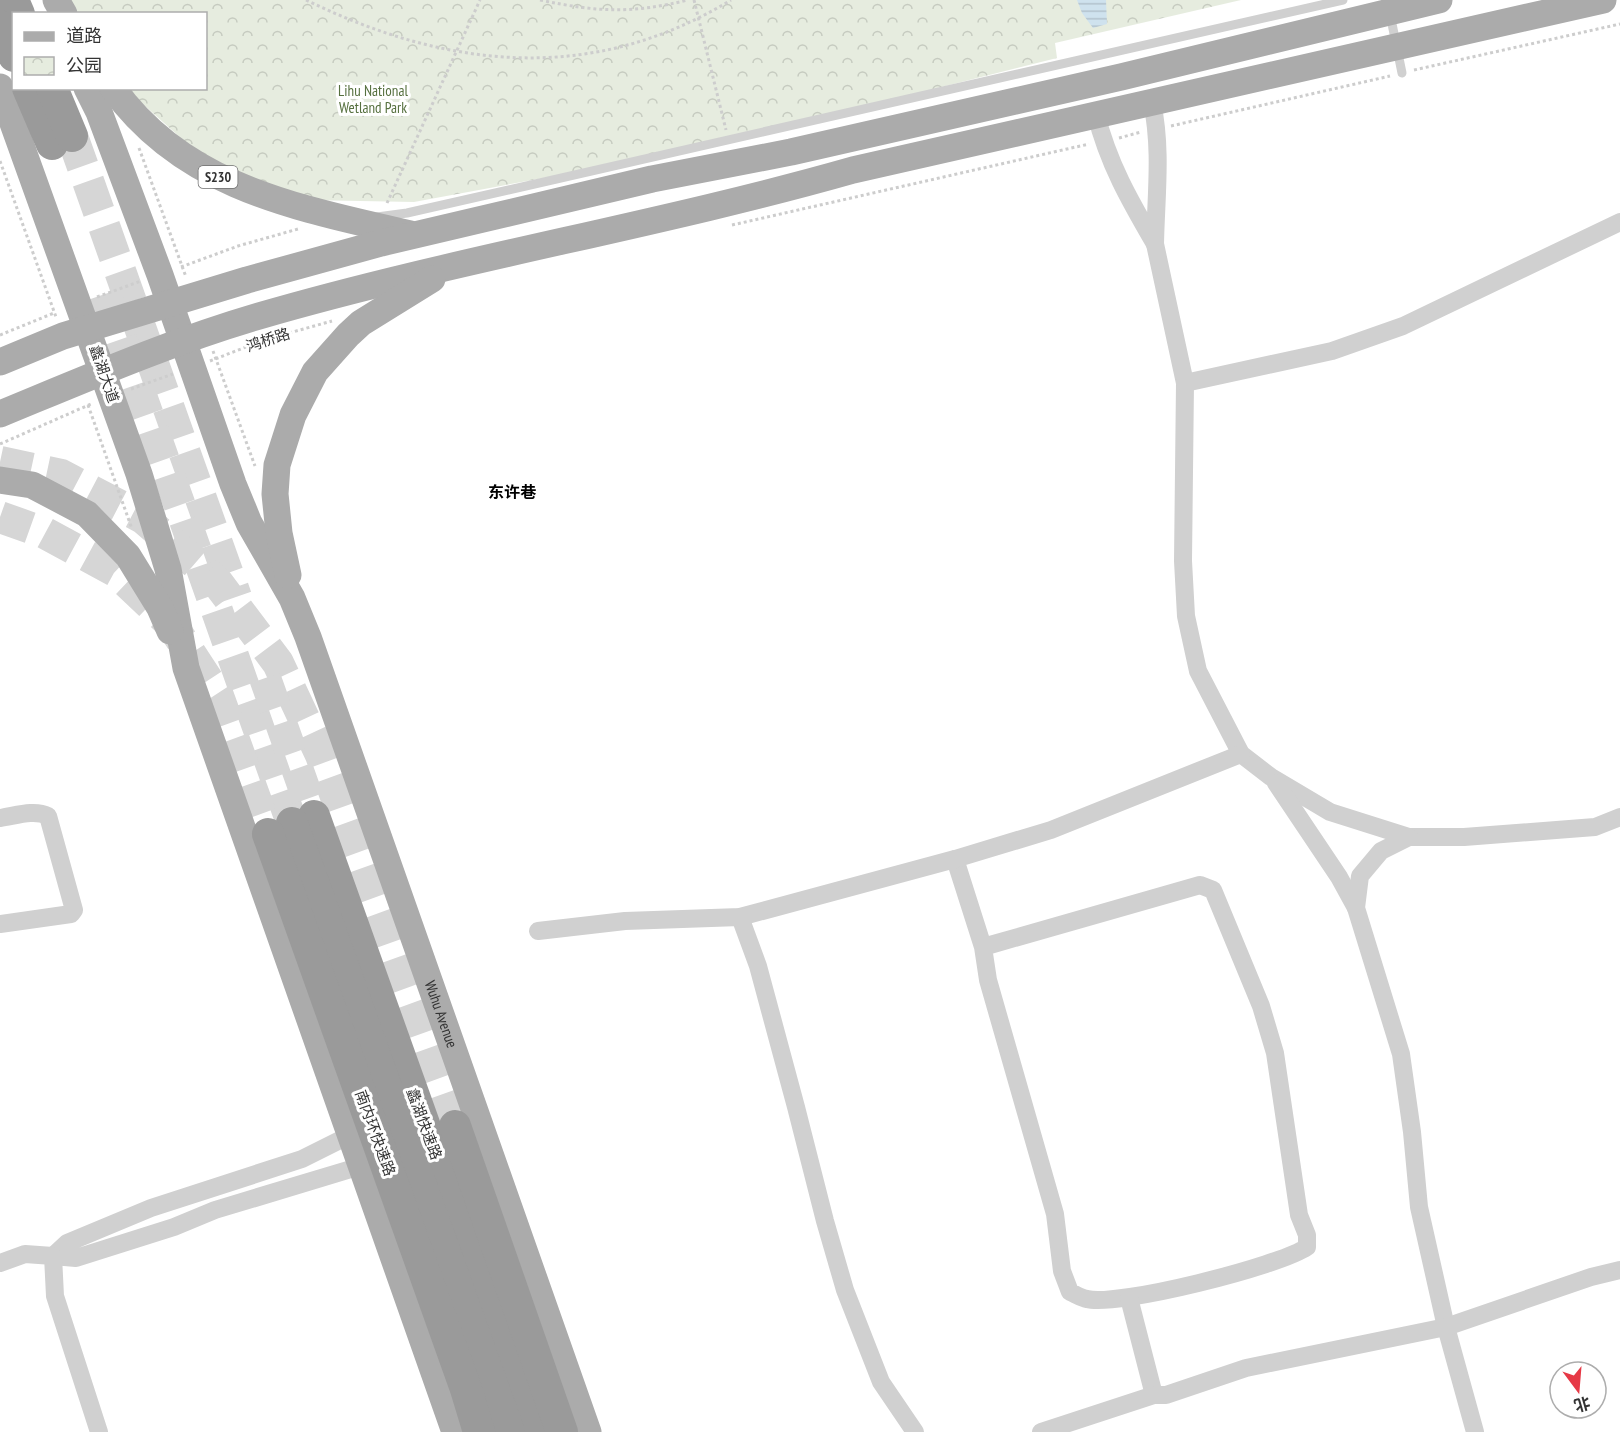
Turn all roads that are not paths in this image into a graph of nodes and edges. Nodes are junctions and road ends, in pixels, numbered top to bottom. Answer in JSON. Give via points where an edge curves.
{"nodes":[{"id":1,"x":1343,"y":0,"type":"edge"},
{"id":2,"x":1439,"y":0,"type":"edge"},
{"id":3,"x":1601,"y":0,"type":"edge"},
{"id":4,"x":1388,"y":6,"type":"edge"},
{"id":5,"x":0,"y":26,"type":"edge"},
{"id":6,"x":1396,"y":46,"type":"junction"},
{"id":7,"x":12,"y":52,"type":"edge"},
{"id":8,"x":1402,"y":74,"type":"road end"},
{"id":9,"x":0,"y":87,"type":"edge"},
{"id":10,"x":29,"y":90,"type":"edge"},
{"id":11,"x":52,"y":90,"type":"edge"},
{"id":12,"x":88,"y":90,"type":"edge"},
{"id":13,"x":115,"y":90,"type":"edge"},
{"id":14,"x":1152,"y":102,"type":"junction"},
{"id":15,"x":1096,"y":114,"type":"junction"},
{"id":16,"x":350,"y":220,"type":"junction"},
{"id":17,"x":1620,"y":222,"type":"edge"},
{"id":18,"x":414,"y":235,"type":"junction"},
{"id":19,"x":1155,"y":244,"type":"junction"},
{"id":20,"x":454,"y":266,"type":"junction"},
{"id":21,"x":170,"y":303,"type":"junction"},
{"id":22,"x":88,"y":329,"type":"junction"},
{"id":23,"x":184,"y":342,"type":"junction"},
{"id":24,"x":0,"y":362,"type":"edge"},
{"id":25,"x":1185,"y":383,"type":"junction"},
{"id":26,"x":107,"y":384,"type":"junction"},
{"id":27,"x":0,"y":414,"type":"edge"},
{"id":28,"x":0,"y":480,"type":"edge"},
{"id":29,"x":292,"y":598,"type":"junction"},
{"id":30,"x":186,"y":668,"type":"junction"},
{"id":31,"x":1240,"y":754,"type":"junction"},
{"id":32,"x":1272,"y":777,"type":"junction"},
{"id":33,"x":1620,"y":817,"type":"edge"},
{"id":34,"x":0,"y":818,"type":"edge"},
{"id":35,"x":291,"y":824,"type":"junction"},
{"id":36,"x":1409,"y":837,"type":"junction"},
{"id":37,"x":955,"y":860,"type":"junction"},
{"id":38,"x":1356,"y":908,"type":"junction"},
{"id":39,"x":740,"y":917,"type":"junction"},
{"id":40,"x":0,"y":924,"type":"edge"},
{"id":41,"x":538,"y":931,"type":"dead end"},
{"id":42,"x":983,"y":947,"type":"junction"},
{"id":43,"x":455,"y":1126,"type":"tunnel mouth"},
{"id":44,"x":350,"y":1135,"type":"junction"},
{"id":45,"x":361,"y":1166,"type":"junction"},
{"id":46,"x":53,"y":1256,"type":"junction"},
{"id":47,"x":0,"y":1263,"type":"edge"},
{"id":48,"x":1620,"y":1270,"type":"edge"},
{"id":49,"x":1129,"y":1298,"type":"junction"},
{"id":50,"x":1446,"y":1327,"type":"junction"},
{"id":51,"x":1154,"y":1395,"type":"junction"},
{"id":52,"x":99,"y":1432,"type":"edge"},
{"id":53,"x":455,"y":1432,"type":"edge"},
{"id":54,"x":479,"y":1432,"type":"edge"},
{"id":55,"x":510,"y":1432,"type":"edge"},
{"id":56,"x":534,"y":1432,"type":"edge"},
{"id":57,"x":562,"y":1432,"type":"edge"},
{"id":58,"x":588,"y":1432,"type":"edge"},
{"id":59,"x":915,"y":1432,"type":"edge"},
{"id":60,"x":1041,"y":1432,"type":"edge"},
{"id":61,"x":1474,"y":1432,"type":"edge"}],
"edges":[{"from":1,"to":16,"type":"lane","via":[[407,213]]},
{"from":2,"to":4,"type":"main road"},
{"from":3,"to":6,"type":"main road"},
{"from":4,"to":6,"type":"lane"},
{"from":4,"to":18,"type":"main road","via":[[1109,80]]},
{"from":5,"to":7,"type":"highway"},
{"from":6,"to":8,"type":"lane"},
{"from":6,"to":14,"type":"main road"},
{"from":9,"to":22,"type":"main road","name":"蠡湖大道"},
{"from":10,"to":11,"type":"highway","via":[[62,140]]},
{"from":12,"to":21,"type":"main road"},
{"from":13,"to":16,"type":"main road","number":"S230","via":[[168,146],[223,180],[271,199]]},
{"from":14,"to":15,"type":"main road"},
{"from":14,"to":19,"type":"street","via":[[1159,161]]},
{"from":15,"to":19,"type":"street","via":[[1113,170]]},
{"from":15,"to":20,"type":"main road"},
{"from":16,"to":18,"type":"main road","number":"S230"},
{"from":17,"to":25,"type":"street","via":[[1393,330],[1332,351]]},
{"from":18,"to":21,"type":"main road"},
{"from":19,"to":25,"type":"street"},
{"from":20,"to":23,"type":"main road","via":[[257,316]]},
{"from":20,"to":29,"type":"main road","via":[[361,323],[315,372],[293,415],[277,465],[275,494]]},
{"from":21,"to":22,"type":"main road"},
{"from":21,"to":23,"type":"main road"},
{"from":22,"to":24,"type":"main road"},
{"from":22,"to":26,"type":"main road","name":"蠡湖大道"},
{"from":23,"to":26,"type":"main road"},
{"from":23,"to":29,"type":"main road","via":[[249,523]]},
{"from":25,"to":31,"type":"street","via":[[1186,616],[1198,671]]},
{"from":26,"to":27,"type":"main road"},
{"from":26,"to":30,"type":"main road","name":"蠡湖大道","via":[[168,569]]},
{"from":28,"to":30,"type":"main road","via":[[32,485],[87,514],[128,556],[160,608]]},
{"from":29,"to":58,"type":"main road","name":"Wuhu Avenue"},
{"from":30,"to":44,"type":"main road"},
{"from":31,"to":32,"type":"street"},
{"from":31,"to":37,"type":"street","via":[[1051,830]]},
{"from":32,"to":36,"type":"street","via":[[1330,812]]},
{"from":32,"to":38,"type":"street","via":[[1340,877]]},
{"from":33,"to":36,"type":"street","via":[[1595,827]]},
{"from":34,"to":40,"type":"street","via":[[28,813],[48,816],[74,909],[71,914]]},
{"from":35,"to":54,"type":"highway","name":"南内环快速路"},
{"from":35,"to":55,"type":"highway","name":"蠡湖快速路"},
{"from":35,"to":56,"type":"highway","name":"蠡湖快速路"},
{"from":36,"to":38,"type":"street","via":[[1381,851],[1360,876]]},
{"from":37,"to":39,"type":"street"},
{"from":37,"to":42,"type":"street"},
{"from":38,"to":50,"type":"street","via":[[1401,1054],[1419,1207]]},
{"from":39,"to":41,"type":"street","via":[[625,921]]},
{"from":39,"to":59,"type":"street","via":[[758,966],[845,1290],[881,1382]]},
{"from":42,"to":49,"type":"street","via":[[988,980],[1055,1214],[1062,1271],[1070,1292],[1088,1300]]},
{"from":42,"to":49,"type":"street","via":[[1200,885],[1213,890],[1217,898],[1261,1006],[1275,1053],[1307,1247],[1262,1265]]},
{"from":43,"to":57,"type":"highway"},
{"from":44,"to":45,"type":"main road"},
{"from":44,"to":46,"type":"street","via":[[302,1159],[119,1221],[67,1243]]},
{"from":45,"to":46,"type":"street","via":[[214,1210],[76,1258]]},
{"from":45,"to":53,"type":"main road"},
{"from":46,"to":47,"type":"street","via":[[25,1254]]},
{"from":46,"to":52,"type":"street","via":[[55,1296]]},
{"from":48,"to":50,"type":"street"},
{"from":49,"to":51,"type":"street"},
{"from":50,"to":51,"type":"street","via":[[1246,1368],[1166,1395]]},
{"from":50,"to":61,"type":"street"},
{"from":51,"to":60,"type":"street"}]}
